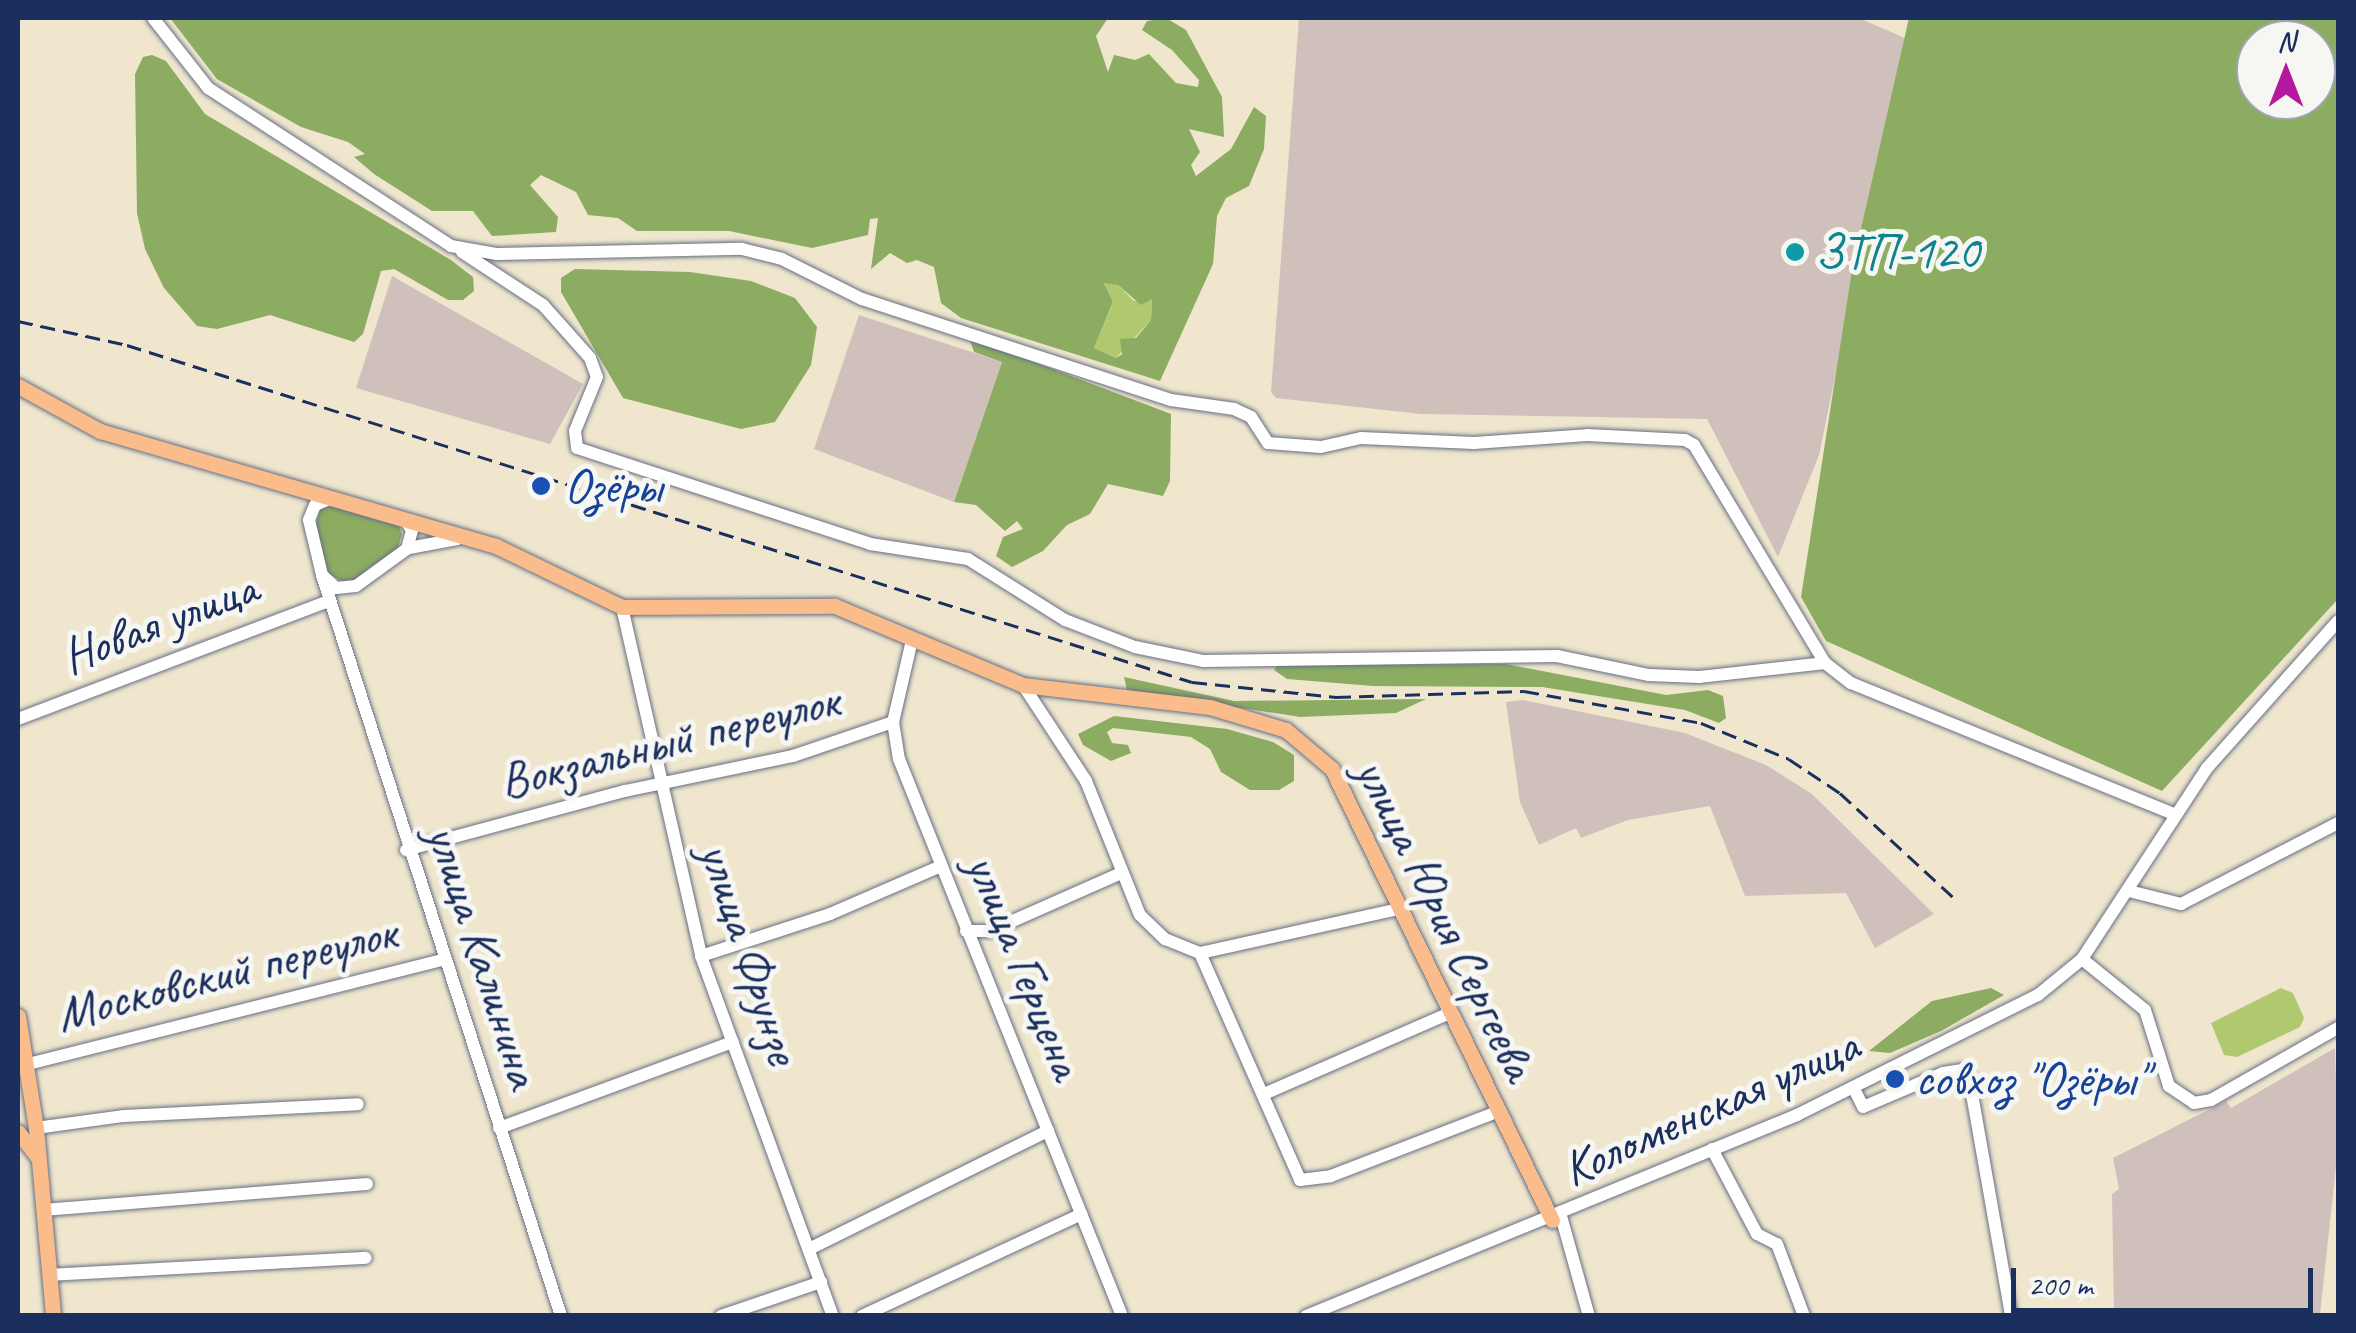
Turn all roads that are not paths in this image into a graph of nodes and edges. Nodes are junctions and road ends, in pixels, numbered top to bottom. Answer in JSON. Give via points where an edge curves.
{"nodes":[{"id":1,"x":153,"y":18,"type":"edge"},
{"id":2,"x":451,"y":246,"type":"junction"},
{"id":3,"x":18,"y":386,"type":"edge"},
{"id":4,"x":338,"y":498,"type":"junction"},
{"id":5,"x":404,"y":519,"type":"junction"},
{"id":6,"x":472,"y":538,"type":"junction"},
{"id":7,"x":407,"y":549,"type":"junction"},
{"id":8,"x":322,"y":575,"type":"junction"},
{"id":9,"x":356,"y":586,"type":"junction"},
{"id":10,"x":329,"y":601,"type":"junction"},
{"id":11,"x":622,"y":607,"type":"junction"},
{"id":12,"x":335,"y":619,"type":"junction"},
{"id":13,"x":2338,"y":622,"type":"edge"},
{"id":14,"x":912,"y":640,"type":"junction"},
{"id":15,"x":1824,"y":663,"type":"junction"},
{"id":16,"x":1023,"y":685,"type":"junction"},
{"id":17,"x":18,"y":719,"type":"edge"},
{"id":18,"x":892,"y":722,"type":"junction"},
{"id":19,"x":661,"y":786,"type":"junction"},
{"id":20,"x":2173,"y":814,"type":"junction"},
{"id":21,"x":2338,"y":823,"type":"edge"},
{"id":22,"x":406,"y":850,"type":"junction"},
{"id":23,"x":941,"y":866,"type":"junction"},
{"id":24,"x":1120,"y":874,"type":"junction"},
{"id":25,"x":2129,"y":891,"type":"junction"},
{"id":26,"x":1398,"y":909,"type":"junction"},
{"id":27,"x":966,"y":931,"type":"junction"},
{"id":28,"x":1200,"y":952,"type":"junction"},
{"id":29,"x":700,"y":956,"type":"junction"},
{"id":30,"x":2082,"y":959,"type":"junction"},
{"id":31,"x":443,"y":960,"type":"junction"},
{"id":32,"x":1449,"y":1013,"type":"junction"},
{"id":33,"x":18,"y":1016,"type":"edge"},
{"id":34,"x":2338,"y":1028,"type":"edge"},
{"id":35,"x":733,"y":1042,"type":"junction"},
{"id":36,"x":28,"y":1064,"type":"junction"},
{"id":37,"x":1854,"y":1089,"type":"junction"},
{"id":38,"x":1264,"y":1094,"type":"junction"},
{"id":39,"x":18,"y":1102,"type":"edge"},
{"id":40,"x":358,"y":1104,"type":"dead end"},
{"id":41,"x":1498,"y":1112,"type":"junction"},
{"id":42,"x":36,"y":1128,"type":"junction"},
{"id":43,"x":499,"y":1128,"type":"junction"},
{"id":44,"x":1048,"y":1131,"type":"junction"},
{"id":45,"x":18,"y":1132,"type":"edge"},
{"id":46,"x":1712,"y":1149,"type":"junction"},
{"id":47,"x":39,"y":1160,"type":"junction"},
{"id":48,"x":368,"y":1184,"type":"dead end"},
{"id":49,"x":43,"y":1210,"type":"junction"},
{"id":50,"x":1082,"y":1214,"type":"junction"},
{"id":51,"x":1556,"y":1218,"type":"junction"},
{"id":52,"x":809,"y":1249,"type":"junction"},
{"id":53,"x":366,"y":1258,"type":"dead end"},
{"id":54,"x":50,"y":1275,"type":"junction"},
{"id":55,"x":821,"y":1282,"type":"junction"},
{"id":56,"x":54,"y":1316,"type":"edge"},
{"id":57,"x":562,"y":1316,"type":"edge"},
{"id":58,"x":721,"y":1316,"type":"edge"},
{"id":59,"x":833,"y":1316,"type":"edge"},
{"id":60,"x":862,"y":1316,"type":"edge"},
{"id":61,"x":1122,"y":1316,"type":"edge"},
{"id":62,"x":1306,"y":1316,"type":"edge"},
{"id":63,"x":1589,"y":1316,"type":"edge"},
{"id":64,"x":1804,"y":1316,"type":"edge"},
{"id":65,"x":2011,"y":1316,"type":"edge"}],
"edges":[{"from":1,"to":2,"type":"street","via":[[208,88]]},
{"from":2,"to":15,"type":"street","via":[[496,254],[726,248],[782,259],[862,299],[1171,400],[1234,409],[1251,417],[1268,443],[1321,447],[1361,438],[1474,442],[1587,435],[1684,440],[1694,445]]},
{"from":2,"to":15,"type":"street","via":[[543,305],[590,358],[597,378],[575,431],[576,448],[870,544],[968,559],[1066,620],[1135,647],[1203,662],[1557,656],[1649,675],[1700,677]]},
{"from":3,"to":4,"type":"main road","via":[[100,431]]},
{"from":4,"to":5,"type":"main road"},
{"from":4,"to":8,"type":"street","via":[[320,500],[309,520]]},
{"from":5,"to":6,"type":"main road","name":"улица Юрия Сергеева"},
{"from":5,"to":7,"type":"street","via":[[412,530]]},
{"from":6,"to":7,"type":"street","via":[[430,539]]},
{"from":6,"to":11,"type":"main road","name":"улица Юрия Сергеева"},
{"from":7,"to":9,"type":"street"},
{"from":8,"to":9,"type":"street","via":[[336,588]]},
{"from":8,"to":10,"type":"street","name":"улица Калинина"},
{"from":9,"to":12,"type":"street","via":[[338,601]]},
{"from":10,"to":12,"type":"street","name":"улица Калинина"},
{"from":10,"to":17,"type":"street","name":"Новая улица"},
{"from":11,"to":14,"type":"main road","name":"улица Юрия Сергеева","via":[[815,603],[860,614]]},
{"from":11,"to":19,"type":"street","name":"улица Фрунзе"},
{"from":12,"to":22,"type":"street","name":"улица Калинина"},
{"from":13,"to":20,"type":"street","name":"Коломенская улица","via":[[2238,729]]},
{"from":14,"to":16,"type":"main road","name":"улица Юрия Сергеева"},
{"from":14,"to":18,"type":"street","name":"улица Герцена"},
{"from":15,"to":20,"type":"street","via":[[1851,684]]},
{"from":16,"to":24,"type":"street","via":[[1086,781]]},
{"from":16,"to":26,"type":"main road","name":"улица Юрия Сергеева","via":[[1210,707],[1286,730],[1332,769]]},
{"from":18,"to":19,"type":"street","name":"Вокзальный переулок","via":[[793,756]]},
{"from":18,"to":23,"type":"street","name":"улица Герцена"},
{"from":19,"to":22,"type":"street","name":"Вокзальный переулок"},
{"from":19,"to":29,"type":"street","name":"улица Фрунзе"},
{"from":20,"to":25,"type":"street","name":"Коломенская улица"},
{"from":21,"to":25,"type":"street","via":[[2181,904]]},
{"from":22,"to":31,"type":"street","name":"улица Калинина"},
{"from":23,"to":27,"type":"street","name":"улица Герцена"},
{"from":23,"to":29,"type":"street","via":[[830,914]]},
{"from":24,"to":27,"type":"street","via":[[990,931]]},
{"from":24,"to":28,"type":"street","via":[[1152,929]]},
{"from":25,"to":30,"type":"street","name":"Коломенская улица"},
{"from":26,"to":28,"type":"street"},
{"from":26,"to":32,"type":"main road","name":"улица Юрия Сергеева"},
{"from":27,"to":44,"type":"street","name":"улица Герцена"},
{"from":28,"to":38,"type":"street"},
{"from":29,"to":35,"type":"street","name":"улица Фрунзе"},
{"from":30,"to":34,"type":"street","via":[[2145,1010],[2169,1086],[2194,1103],[2211,1100]]},
{"from":30,"to":37,"type":"street","name":"Коломенская улица","via":[[2010,1012]]},
{"from":31,"to":36,"type":"street","name":"Московский переулок"},
{"from":31,"to":43,"type":"street","name":"улица Калинина"},
{"from":32,"to":38,"type":"street"},
{"from":32,"to":41,"type":"main road","name":"улица Юрия Сергеева"},
{"from":33,"to":36,"type":"main road"},
{"from":35,"to":43,"type":"street"},
{"from":35,"to":52,"type":"street","name":"улица Фрунзе"},
{"from":36,"to":39,"type":"main road","via":[[29,1081]]},
{"from":36,"to":42,"type":"main road"},
{"from":37,"to":46,"type":"street","name":"Коломенская улица"},
{"from":37,"to":65,"type":"street","via":[[1863,1107],[1943,1074],[1964,1070],[1969,1077]]},
{"from":38,"to":41,"type":"street","via":[[1300,1180],[1331,1176]]},
{"from":40,"to":42,"type":"street","via":[[124,1116]]},
{"from":41,"to":51,"type":"main road","name":"улица Юрия Сергеева"},
{"from":42,"to":47,"type":"main road"},
{"from":43,"to":57,"type":"street","name":"улица Калинина"},
{"from":44,"to":50,"type":"street","name":"улица Герцена"},
{"from":44,"to":52,"type":"street"},
{"from":45,"to":47,"type":"main road"},
{"from":46,"to":51,"type":"street","name":"Коломенская улица"},
{"from":46,"to":64,"type":"street","via":[[1757,1234],[1778,1244]]},
{"from":47,"to":49,"type":"main road"},
{"from":48,"to":49,"type":"street"},
{"from":49,"to":54,"type":"main road"},
{"from":50,"to":60,"type":"street"},
{"from":50,"to":61,"type":"street","name":"улица Герцена"},
{"from":51,"to":62,"type":"street","name":"Коломенская улица"},
{"from":51,"to":63,"type":"street","name":"улица Юрия Сергеева"},
{"from":52,"to":55,"type":"street","name":"улица Фрунзе"},
{"from":53,"to":54,"type":"street"},
{"from":54,"to":56,"type":"main road"},
{"from":55,"to":58,"type":"street"},
{"from":55,"to":59,"type":"street","name":"улица Фрунзе"}]}
